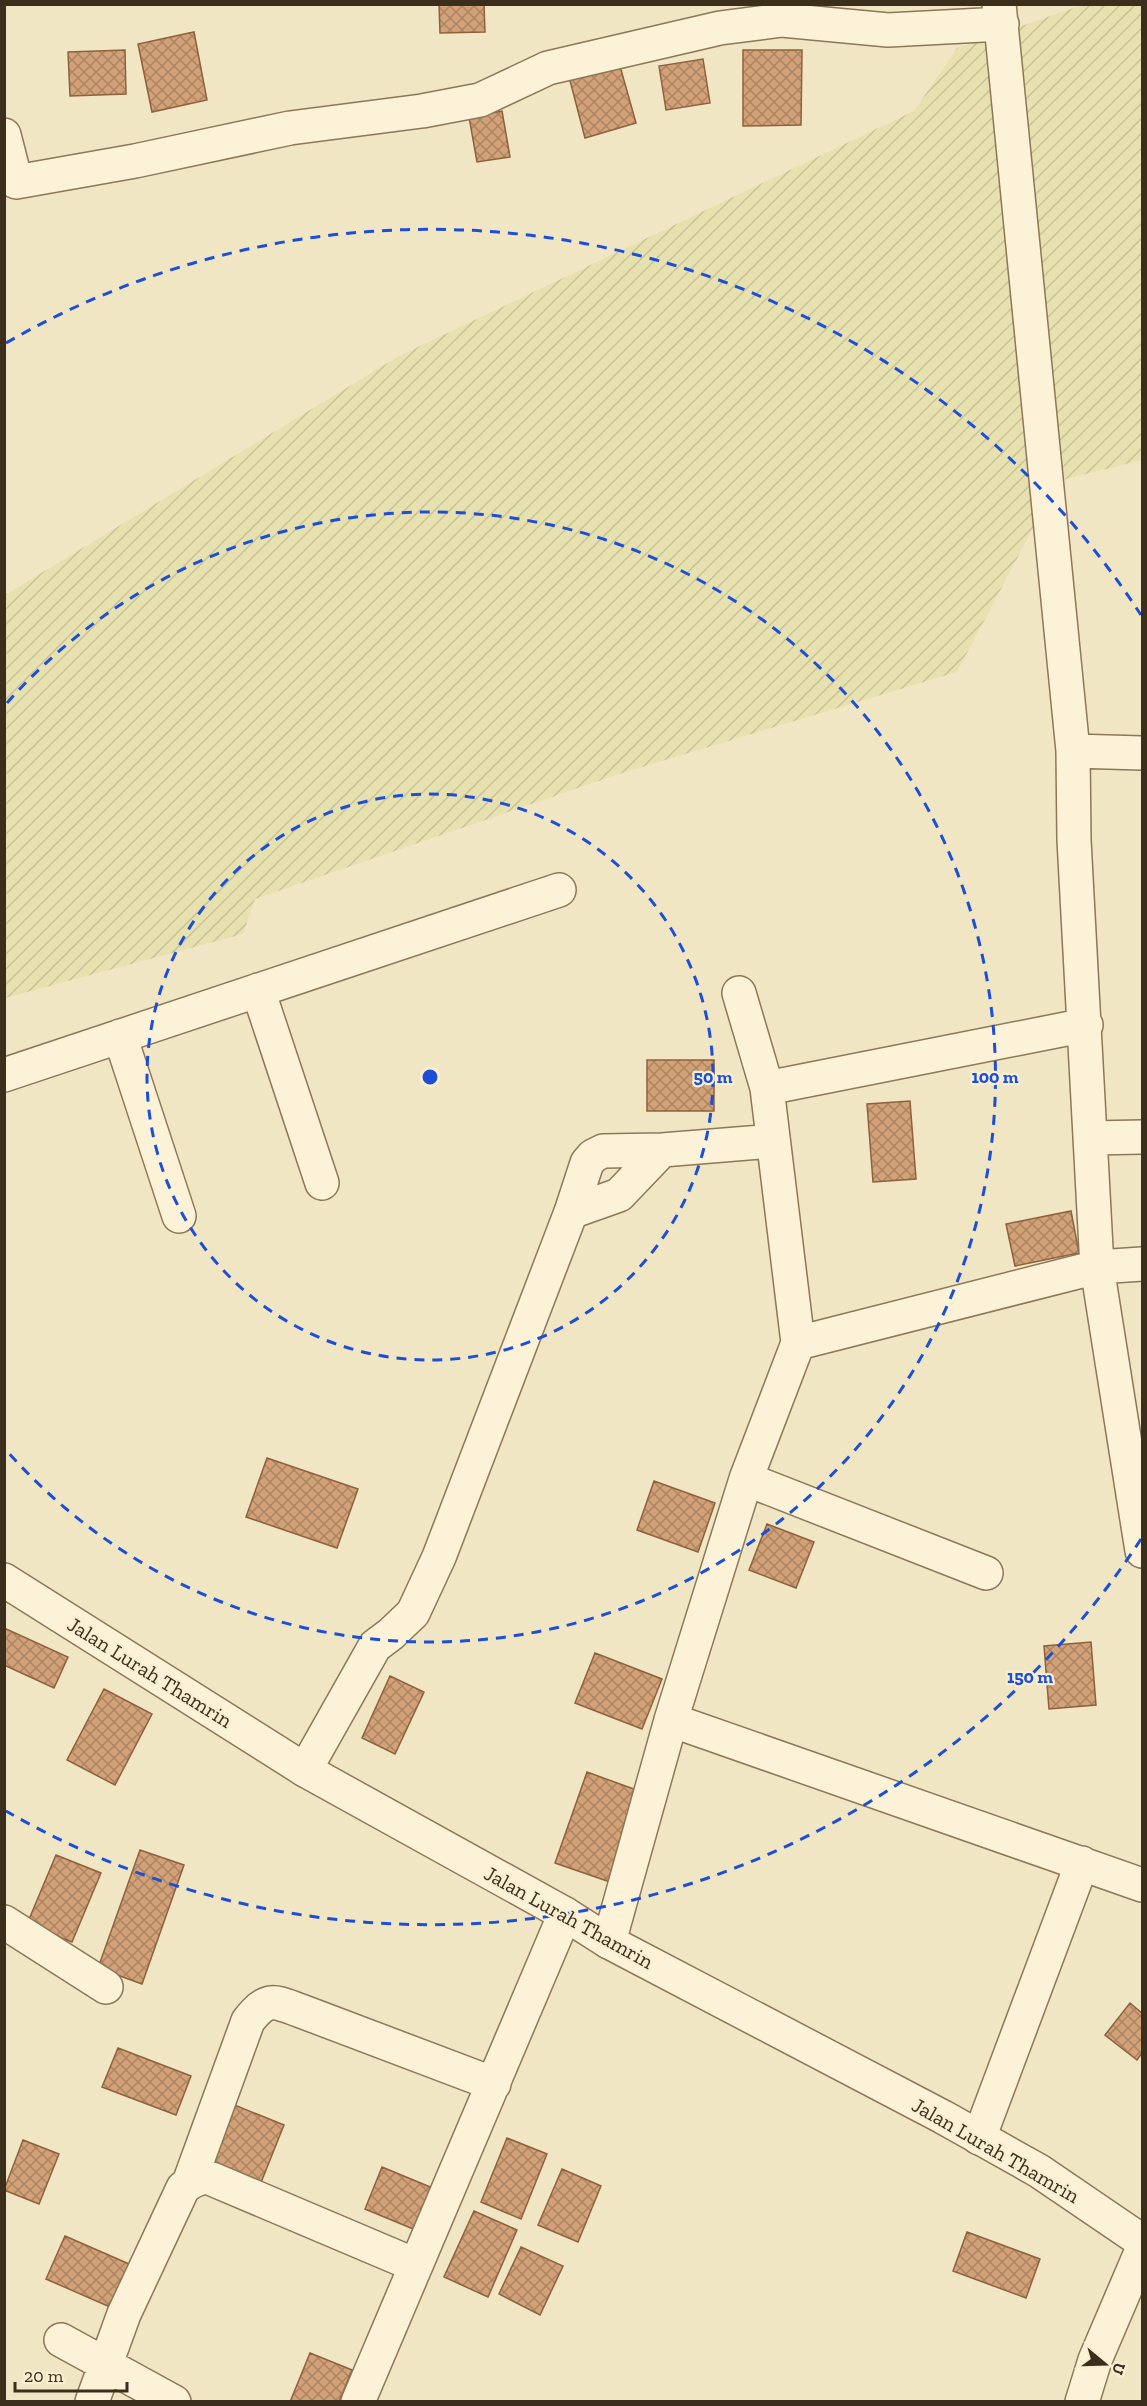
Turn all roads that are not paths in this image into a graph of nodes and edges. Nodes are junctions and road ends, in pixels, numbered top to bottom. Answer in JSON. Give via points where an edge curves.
{"nodes":[{"id":1,"x":1000,"y":14,"type":"edge"},
{"id":2,"x":4,"y":135,"type":"edge"},
{"id":3,"x":1073,"y":751,"type":"junction"},
{"id":4,"x":1143,"y":753,"type":"edge"},
{"id":5,"x":559,"y":890,"type":"dead end"},
{"id":6,"x":258,"y":990,"type":"junction"},
{"id":7,"x":739,"y":993,"type":"dead end"},
{"id":8,"x":1086,"y":1026,"type":"junction"},
{"id":9,"x":120,"y":1036,"type":"junction"},
{"id":10,"x":4,"y":1075,"type":"edge"},
{"id":11,"x":766,"y":1088,"type":"junction"},
{"id":12,"x":1143,"y":1137,"type":"edge"},
{"id":13,"x":1091,"y":1138,"type":"junction"},
{"id":14,"x":773,"y":1141,"type":"junction"},
{"id":15,"x":662,"y":1150,"type":"junction"},
{"id":16,"x":322,"y":1183,"type":"dead end"},
{"id":17,"x":571,"y":1212,"type":"junction"},
{"id":18,"x":179,"y":1216,"type":"dead end"},
{"id":19,"x":1143,"y":1264,"type":"edge"},
{"id":20,"x":1097,"y":1267,"type":"junction"},
{"id":21,"x":798,"y":1343,"type":"junction"},
{"id":22,"x":746,"y":1479,"type":"junction"},
{"id":23,"x":1143,"y":1551,"type":"edge"},
{"id":24,"x":986,"y":1573,"type":"dead end"},
{"id":25,"x":4,"y":1580,"type":"edge"},
{"id":26,"x":671,"y":1720,"type":"junction"},
{"id":27,"x":305,"y":1770,"type":"junction"},
{"id":28,"x":1082,"y":1863,"type":"junction"},
{"id":29,"x":1143,"y":1885,"type":"edge"},
{"id":30,"x":565,"y":1914,"type":"junction"},
{"id":31,"x":4,"y":1922,"type":"edge"},
{"id":32,"x":609,"y":1941,"type":"junction"},
{"id":33,"x":106,"y":1987,"type":"dead end"},
{"id":34,"x":494,"y":2084,"type":"junction"},
{"id":35,"x":979,"y":2138,"type":"junction"},
{"id":36,"x":189,"y":2183,"type":"junction"},
{"id":37,"x":1143,"y":2241,"type":"edge"},
{"id":38,"x":1143,"y":2250,"type":"edge"},
{"id":39,"x":415,"y":2265,"type":"junction"},
{"id":40,"x":61,"y":2340,"type":"dead end"},
{"id":41,"x":105,"y":2364,"type":"junction"},
{"id":42,"x":92,"y":2402,"type":"edge"},
{"id":43,"x":174,"y":2402,"type":"edge"},
{"id":44,"x":358,"y":2402,"type":"edge"},
{"id":45,"x":1082,"y":2402,"type":"edge"}],
"edges":[{"from":1,"to":2,"type":"street","via":[[888,30],[782,20],[720,28],[548,68],[480,100],[290,128],[16,182]]},
{"from":1,"to":3,"type":"street"},
{"from":3,"to":4,"type":"street"},
{"from":3,"to":8,"type":"street","via":[[1074,840]]},
{"from":5,"to":6,"type":"street"},
{"from":6,"to":9,"type":"street"},
{"from":6,"to":16,"type":"street"},
{"from":7,"to":11,"type":"street"},
{"from":8,"to":11,"type":"street"},
{"from":8,"to":13,"type":"street"},
{"from":9,"to":10,"type":"street"},
{"from":9,"to":18,"type":"street"},
{"from":11,"to":14,"type":"street"},
{"from":12,"to":13,"type":"street"},
{"from":13,"to":20,"type":"street"},
{"from":14,"to":15,"type":"street"},
{"from":14,"to":21,"type":"street"},
{"from":15,"to":17,"type":"street","via":[[619,1195]]},
{"from":15,"to":17,"type":"street","via":[[603,1151],[593,1156],[587,1163]]},
{"from":17,"to":27,"type":"street","via":[[439,1557],[413,1613],[375,1646]]},
{"from":19,"to":20,"type":"street"},
{"from":20,"to":21,"type":"street"},
{"from":20,"to":23,"type":"street"},
{"from":21,"to":22,"type":"street"},
{"from":22,"to":24,"type":"street"},
{"from":22,"to":26,"type":"street"},
{"from":25,"to":27,"type":"street","name":"Jalan Lurah Thamrin"},
{"from":26,"to":28,"type":"street"},
{"from":26,"to":32,"type":"street"},
{"from":27,"to":30,"type":"street","name":"Jalan Lurah Thamrin"},
{"from":28,"to":29,"type":"street"},
{"from":28,"to":35,"type":"street"},
{"from":30,"to":32,"type":"street","name":"Jalan Lurah Thamrin"},
{"from":30,"to":34,"type":"street"},
{"from":31,"to":33,"type":"street"},
{"from":32,"to":35,"type":"street","name":"Jalan Lurah Thamrin"},
{"from":34,"to":36,"type":"street","via":[[301,2011],[267,2003],[248,2021]]},
{"from":34,"to":39,"type":"street"},
{"from":35,"to":37,"type":"street","name":"Jalan Lurah Thamrin","via":[[1039,2171]]},
{"from":36,"to":39,"type":"street","via":[[212,2179]]},
{"from":36,"to":41,"type":"street","via":[[183,2188],[124,2314]]},
{"from":38,"to":45,"type":"street","via":[[1095,2360]]},
{"from":39,"to":44,"type":"street"},
{"from":40,"to":41,"type":"street"},
{"from":41,"to":42,"type":"street"},
{"from":41,"to":43,"type":"street"}]}
